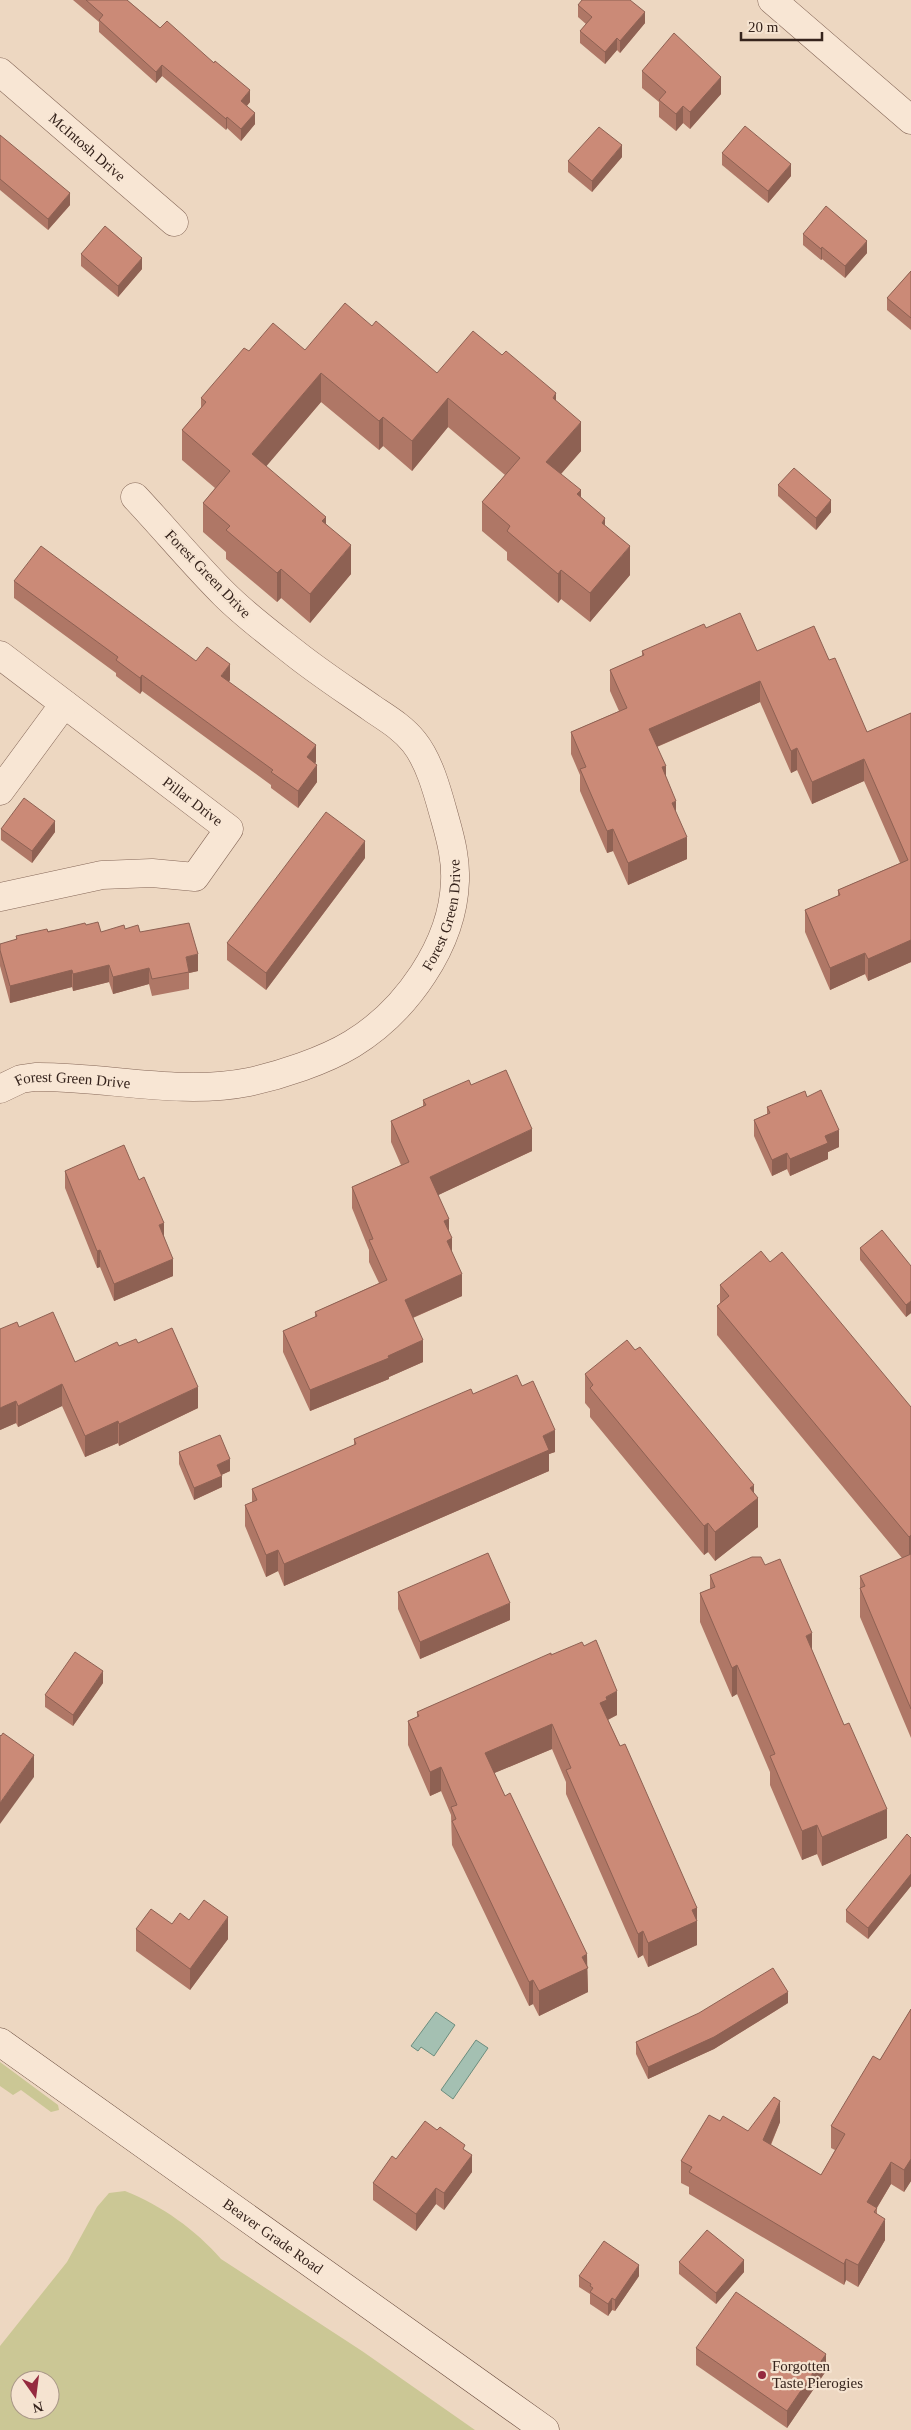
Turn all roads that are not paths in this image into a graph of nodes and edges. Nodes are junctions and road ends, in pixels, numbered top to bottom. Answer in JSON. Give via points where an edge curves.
{"nodes":[{"id":1,"x":772,"y":0,"type":"edge"},
{"id":2,"x":0,"y":72,"type":"edge"},
{"id":3,"x":911,"y":120,"type":"edge"},
{"id":4,"x":174,"y":222,"type":"dead end"},
{"id":5,"x":135,"y":497,"type":"dead end"},
{"id":6,"x":0,"y":655,"type":"edge"},
{"id":7,"x":64,"y":704,"type":"junction"},
{"id":8,"x":0,"y":791,"type":"edge"},
{"id":9,"x":0,"y":897,"type":"edge"},
{"id":10,"x":0,"y":1089,"type":"edge"},
{"id":11,"x":0,"y":2042,"type":"edge"},
{"id":12,"x":545,"y":2430,"type":"edge"}],
"edges":[{"from":1,"to":3,"type":"street"},
{"from":2,"to":4,"type":"street","name":"McIntosh Drive"},
{"from":5,"to":10,"type":"street","name":"Forest Green Drive","via":[[224,594],[253,620],[299,657],[398,726],[421,752],[452,848],[455,881],[450,917],[435,955],[406,995],[355,1042],[324,1057],[255,1080],[223,1086],[50,1076],[21,1079]]},
{"from":6,"to":7,"type":"street","name":"Pillar Drive"},
{"from":7,"to":8,"type":"street"},
{"from":7,"to":9,"type":"street","name":"Pillar Drive","via":[[229,829],[195,877],[152,873],[102,875]]},
{"from":11,"to":12,"type":"street","name":"Beaver Grade Road"}]}
